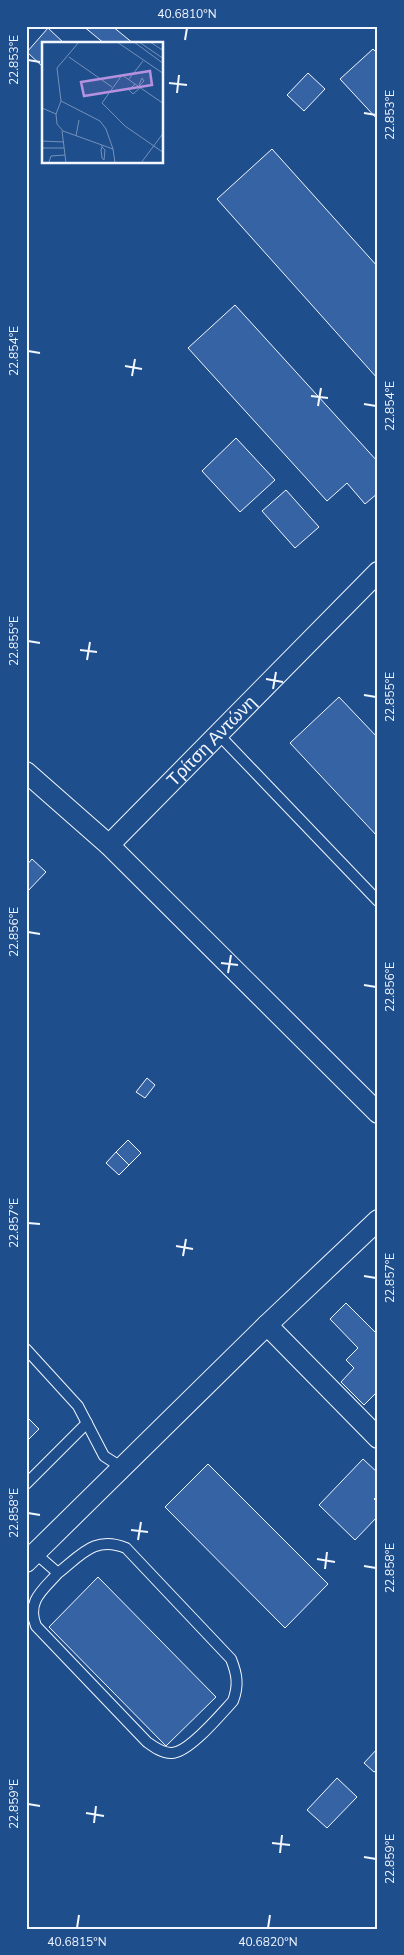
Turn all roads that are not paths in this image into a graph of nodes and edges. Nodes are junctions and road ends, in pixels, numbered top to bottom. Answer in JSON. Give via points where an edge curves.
{"nodes":[{"id":1,"x":378,"y":572,"type":"edge"},
{"id":2,"x":219,"y":735,"type":"junction"},
{"id":3,"x":26,"y":772,"type":"edge"},
{"id":4,"x":109,"y":845,"type":"junction"},
{"id":5,"x":378,"y":901,"type":"edge"},
{"id":6,"x":378,"y":1113,"type":"edge"},
{"id":7,"x":378,"y":1220,"type":"edge"},
{"id":8,"x":267,"y":1325,"type":"junction"},
{"id":9,"x":26,"y":1349,"type":"edge"},
{"id":10,"x":87,"y":1422,"type":"junction"},
{"id":11,"x":378,"y":1438,"type":"edge"},
{"id":12,"x":121,"y":1467,"type":"junction"},
{"id":13,"x":26,"y":1484,"type":"edge"},
{"id":14,"x":31,"y":1558,"type":"edge"},
{"id":15,"x":58,"y":1573,"type":"junction"}],
"edges":[{"from":1,"to":2,"type":"street","name":"Τρίτση Αντώνη"},
{"from":2,"to":4,"type":"street","name":"Τρίτση Αντώνη"},
{"from":2,"to":5,"type":"lane"},
{"from":3,"to":4,"type":"street"},
{"from":4,"to":6,"type":"street"},
{"from":7,"to":8,"type":"street"},
{"from":8,"to":11,"type":"street"},
{"from":8,"to":12,"type":"street"},
{"from":9,"to":10,"type":"lane","via":[[78,1406]]},
{"from":10,"to":12,"type":"lane","via":[[104,1456]]},
{"from":10,"to":13,"type":"lane"},
{"from":12,"to":14,"type":"street"},
{"from":14,"to":15,"type":"lane"},
{"from":15,"to":15,"type":"lane","via":[[35,1600],[32,1616],[36,1626],[147,1742],[172,1754],[186,1748],[233,1701],[237,1674],[231,1659],[126,1548],[114,1543],[93,1546]]}]}
